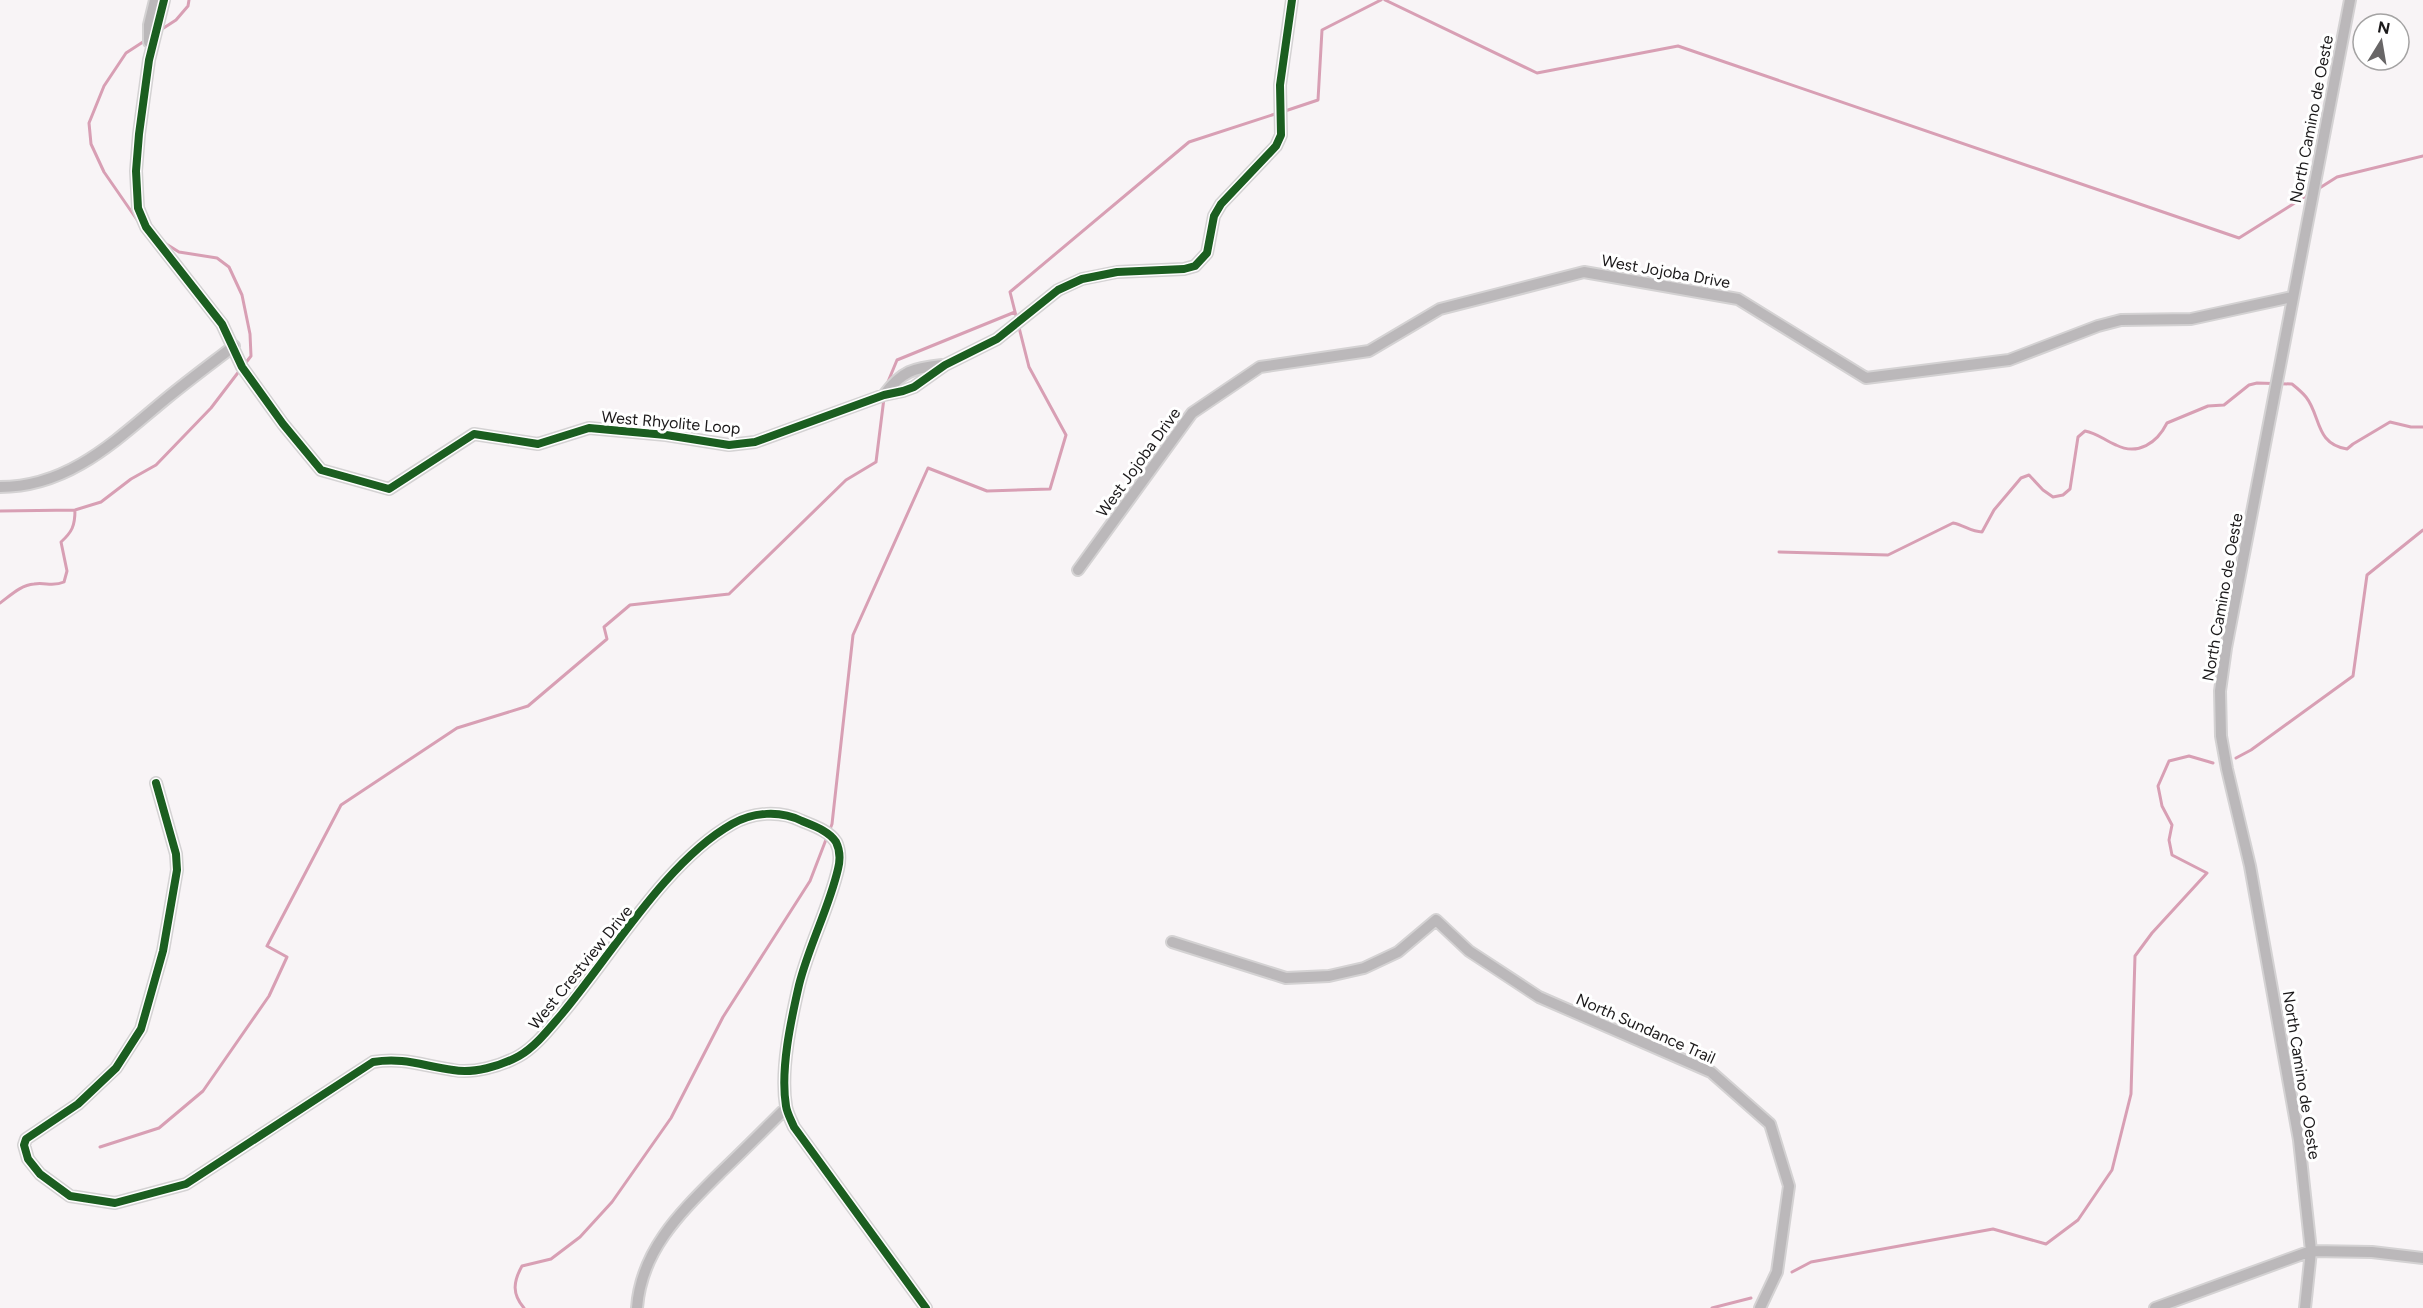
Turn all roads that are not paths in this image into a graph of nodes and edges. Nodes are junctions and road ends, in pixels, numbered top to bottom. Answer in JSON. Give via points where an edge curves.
{"nodes":[{"id":1,"x":155,"y":0,"type":"edge"},
{"id":2,"x":165,"y":0,"type":"edge"},
{"id":3,"x":1292,"y":0,"type":"edge"},
{"id":4,"x":2350,"y":0,"type":"edge"},
{"id":5,"x":149,"y":60,"type":"junction"},
{"id":6,"x":2292,"y":297,"type":"junction"},
{"id":7,"x":234,"y":346,"type":"junction"},
{"id":8,"x":945,"y":364,"type":"junction"},
{"id":9,"x":884,"y":395,"type":"junction"},
{"id":10,"x":0,"y":488,"type":"edge"},
{"id":11,"x":1078,"y":570,"type":"dead end"},
{"id":12,"x":156,"y":783,"type":"dead end"},
{"id":13,"x":1172,"y":942,"type":"dead end"},
{"id":14,"x":786,"y":1108,"type":"junction"},
{"id":15,"x":2311,"y":1251,"type":"junction"},
{"id":16,"x":2423,"y":1258,"type":"edge"},
{"id":17,"x":638,"y":1308,"type":"edge"},
{"id":18,"x":926,"y":1308,"type":"edge"},
{"id":19,"x":1761,"y":1308,"type":"edge"},
{"id":20,"x":2155,"y":1308,"type":"edge"},
{"id":21,"x":2305,"y":1308,"type":"edge"}],
"edges":[{"from":1,"to":5,"type":"street","name":"West Rhyolite Loop","via":[[149,25]]},
{"from":2,"to":5,"type":"street","name":"West Rhyolite Loop"},
{"from":3,"to":8,"type":"street","name":"West Rhyolite Loop","via":[[1280,85],[1281,135],[1276,146],[1221,204],[1202,260],[1184,269],[1117,272],[1083,279],[1058,290],[984,347]]},
{"from":4,"to":6,"type":"street","name":"North Camino de Oeste"},
{"from":5,"to":7,"type":"street","name":"West Rhyolite Loop","via":[[138,143],[138,208],[146,227],[222,324]]},
{"from":6,"to":11,"type":"street","name":"West Jojoba Drive","via":[[2191,319],[2121,320],[2009,360],[1866,378],[1738,299],[1584,272],[1440,309],[1369,351],[1260,367],[1192,413]]},
{"from":6,"to":15,"type":"street","name":"North Camino de Oeste","via":[[2220,691],[2221,736],[2250,866],[2285,1057]]},
{"from":7,"to":9,"type":"street","name":"West Rhyolite Loop","via":[[242,367],[321,470],[389,489],[474,435],[538,444],[589,428],[729,445],[755,442]]},
{"from":7,"to":10,"type":"street","via":[[131,430],[87,460],[62,475]]},
{"from":8,"to":9,"type":"street","name":"West Rhyolite Loop","via":[[914,387]]},
{"from":8,"to":9,"type":"street","name":"West Rhyolite Loop","via":[[900,375]]},
{"from":12,"to":14,"type":"street","name":"West Crestview Drive","via":[[177,870],[163,951],[141,1029],[116,1068],[78,1104],[26,1138],[24,1145],[28,1159],[40,1174],[70,1196],[115,1203],[186,1184],[373,1062],[393,1059],[455,1071],[498,1065],[520,1056],[543,1036],[645,906],[686,861],[733,823],[758,814],[774,813],[823,830],[840,852],[839,868],[799,985],[786,1059]]},
{"from":13,"to":19,"type":"street","name":"North Sundance Trail","via":[[1286,978],[1329,976],[1364,968],[1398,952],[1436,920],[1469,951],[1539,997],[1711,1072],[1770,1124],[1789,1186],[1777,1272]]},
{"from":14,"to":17,"type":"street","via":[[679,1213],[664,1233],[640,1286]]},
{"from":14,"to":18,"type":"street","name":"West Crestview Drive","via":[[794,1127]]},
{"from":15,"to":16,"type":"street"},
{"from":15,"to":20,"type":"street"},
{"from":15,"to":21,"type":"street","name":"North Camino de Oeste"}]}
